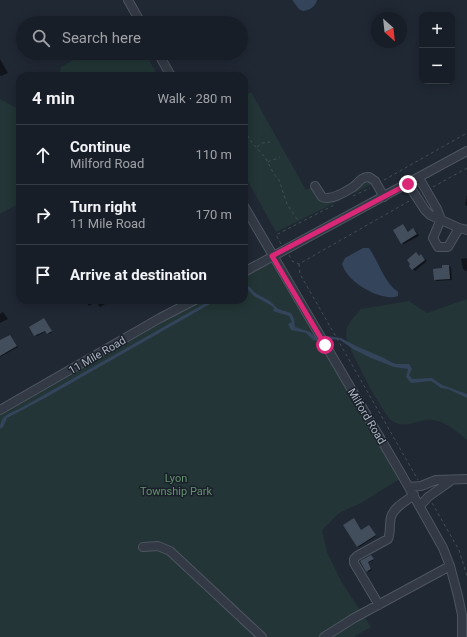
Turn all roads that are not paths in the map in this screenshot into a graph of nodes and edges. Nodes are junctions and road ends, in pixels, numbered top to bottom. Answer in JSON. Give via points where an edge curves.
{"nodes":[{"id":1,"x":128,"y":0,"type":"edge"},
{"id":2,"x":137,"y":16,"type":"edge"},
{"id":3,"x":162,"y":60,"type":"edge"},
{"id":4,"x":169,"y":72,"type":"edge"},
{"id":5,"x":467,"y":151,"type":"edge"},
{"id":6,"x":418,"y":178,"type":"junction"},
{"id":7,"x":408,"y":184,"type":"junction"},
{"id":8,"x":315,"y":186,"type":"dead end"},
{"id":9,"x":384,"y":196,"type":"junction"},
{"id":10,"x":248,"y":213,"type":"edge"},
{"id":11,"x":441,"y":219,"type":"junction"},
{"id":12,"x":463,"y":229,"type":"edge"},
{"id":13,"x":272,"y":256,"type":"junction"},
{"id":14,"x":248,"y":270,"type":"edge"},
{"id":15,"x":187,"y":304,"type":"edge"},
{"id":16,"x":1,"y":408,"type":"edge"},
{"id":17,"x":467,"y":479,"type":"edge"},
{"id":18,"x":452,"y":480,"type":"junction"},
{"id":19,"x":409,"y":486,"type":"junction"},
{"id":20,"x":414,"y":495,"type":"junction"},
{"id":21,"x":420,"y":506,"type":"junction"},
{"id":22,"x":143,"y":547,"type":"dead end"},
{"id":23,"x":450,"y":566,"type":"junction"},
{"id":24,"x":379,"y":605,"type":"junction"},
{"id":25,"x":259,"y":637,"type":"edge"},
{"id":26,"x":324,"y":637,"type":"edge"},
{"id":27,"x":462,"y":637,"type":"edge"}],
"edges":[{"from":1,"to":2,"type":"street"},
{"from":3,"to":4,"type":"street"},
{"from":5,"to":6,"type":"street"},
{"from":6,"to":7,"type":"street"},
{"from":6,"to":11,"type":"street"},
{"from":7,"to":9,"type":"street"},
{"from":7,"to":11,"type":"street","via":[[425,210]]},
{"from":8,"to":9,"type":"street","via":[[322,197],[329,199],[352,187],[362,178],[369,177],[375,181]]},
{"from":9,"to":13,"type":"street"},
{"from":10,"to":13,"type":"street","name":"Milford Road"},
{"from":11,"to":12,"type":"street"},
{"from":11,"to":12,"type":"street","via":[[433,238],[438,247],[448,247]]},
{"from":13,"to":14,"type":"street"},
{"from":13,"to":19,"type":"street","name":"Milford Road"},
{"from":15,"to":16,"type":"street","name":"11 Mile Road"},
{"from":17,"to":18,"type":"street"},
{"from":18,"to":19,"type":"street","via":[[436,480],[421,486]]},
{"from":18,"to":21,"type":"street"},
{"from":19,"to":20,"type":"street","name":"Milford Road"},
{"from":20,"to":21,"type":"street","name":"Milford Road"},
{"from":20,"to":24,"type":"street","via":[[391,516],[388,539],[354,559]]},
{"from":21,"to":23,"type":"street","name":"Milford Road"},
{"from":22,"to":25,"type":"street","via":[[158,546],[170,551]]},
{"from":23,"to":24,"type":"street"},
{"from":23,"to":27,"type":"street","name":"Milford Road","via":[[462,615]]},
{"from":24,"to":26,"type":"street"}]}
